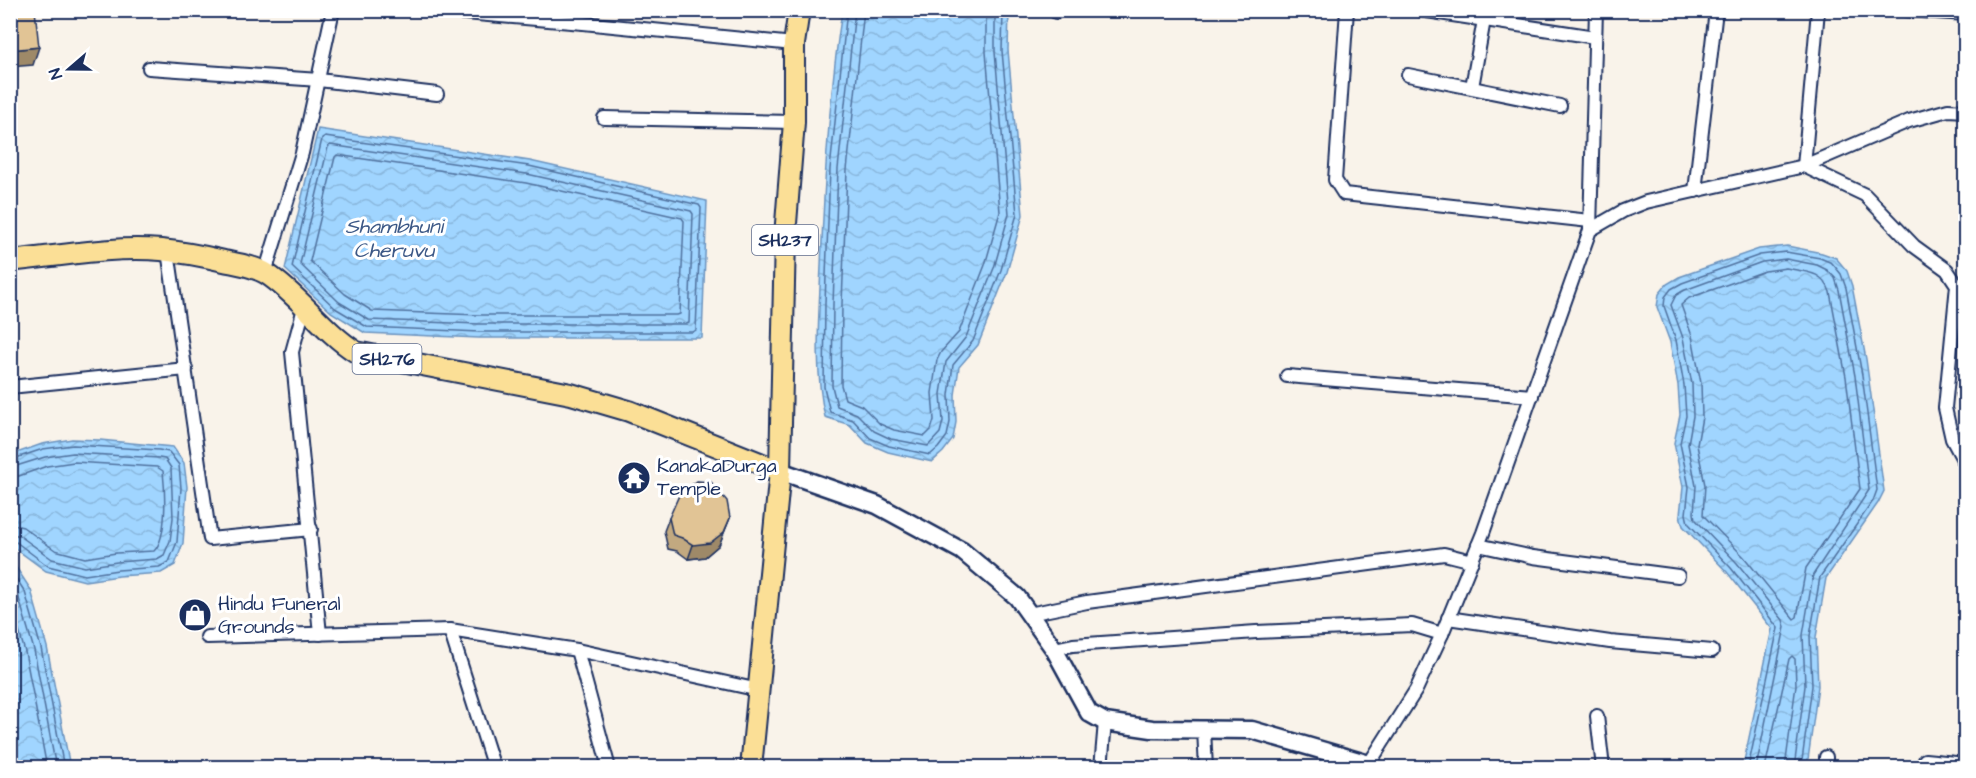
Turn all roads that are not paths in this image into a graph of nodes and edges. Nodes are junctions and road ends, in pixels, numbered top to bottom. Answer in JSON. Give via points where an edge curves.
{"nodes":[{"id":1,"x":333,"y":10,"type":"edge"},
{"id":2,"x":430,"y":10,"type":"edge"},
{"id":3,"x":800,"y":10,"type":"edge"},
{"id":4,"x":1347,"y":10,"type":"edge"},
{"id":5,"x":1419,"y":10,"type":"edge"},
{"id":6,"x":1596,"y":10,"type":"edge"},
{"id":7,"x":1716,"y":10,"type":"edge"},
{"id":8,"x":1818,"y":10,"type":"edge"},
{"id":9,"x":1906,"y":10,"type":"edge"},
{"id":10,"x":1965,"y":14,"type":"edge"},
{"id":11,"x":523,"y":15,"type":"edge"},
{"id":12,"x":1477,"y":16,"type":"edge"},
{"id":13,"x":1595,"y":37,"type":"junction"},
{"id":14,"x":794,"y":44,"type":"junction"},
{"id":15,"x":149,"y":68,"type":"dead end"},
{"id":16,"x":1408,"y":75,"type":"dead end"},
{"id":17,"x":320,"y":80,"type":"junction"},
{"id":18,"x":1472,"y":87,"type":"junction"},
{"id":19,"x":437,"y":94,"type":"dead end"},
{"id":20,"x":1560,"y":106,"type":"dead end"},
{"id":21,"x":1965,"y":111,"type":"edge"},
{"id":22,"x":604,"y":118,"type":"dead end"},
{"id":23,"x":794,"y":122,"type":"junction"},
{"id":24,"x":1804,"y":165,"type":"junction"},
{"id":25,"x":1695,"y":191,"type":"junction"},
{"id":26,"x":1590,"y":226,"type":"junction"},
{"id":27,"x":168,"y":251,"type":"junction"},
{"id":28,"x":10,"y":261,"type":"edge"},
{"id":29,"x":265,"y":273,"type":"junction"},
{"id":30,"x":304,"y":308,"type":"junction"},
{"id":31,"x":186,"y":369,"type":"junction"},
{"id":32,"x":1287,"y":376,"type":"dead end"},
{"id":33,"x":10,"y":387,"type":"edge"},
{"id":34,"x":1532,"y":396,"type":"junction"},
{"id":35,"x":1965,"y":465,"type":"edge"},
{"id":36,"x":780,"y":471,"type":"junction"},
{"id":37,"x":311,"y":529,"type":"junction"},
{"id":38,"x":1478,"y":545,"type":"junction"},
{"id":39,"x":1472,"y":561,"type":"junction"},
{"id":40,"x":1678,"y":576,"type":"dead end"},
{"id":41,"x":1029,"y":614,"type":"junction"},
{"id":42,"x":1448,"y":618,"type":"junction"},
{"id":43,"x":450,"y":630,"type":"junction"},
{"id":44,"x":320,"y":634,"type":"junction"},
{"id":45,"x":1442,"y":634,"type":"junction"},
{"id":46,"x":207,"y":637,"type":"dead end"},
{"id":47,"x":1054,"y":649,"type":"junction"},
{"id":48,"x":578,"y":650,"type":"junction"},
{"id":49,"x":1712,"y":651,"type":"dead end"},
{"id":50,"x":759,"y":690,"type":"junction"},
{"id":51,"x":1597,"y":716,"type":"dead end"},
{"id":52,"x":1105,"y":722,"type":"junction"},
{"id":53,"x":1204,"y":730,"type":"junction"},
{"id":54,"x":1925,"y":760,"type":"dead end"},
{"id":55,"x":1965,"y":764,"type":"edge"},
{"id":56,"x":1368,"y":766,"type":"edge"},
{"id":57,"x":494,"y":768,"type":"edge"},
{"id":58,"x":609,"y":768,"type":"edge"},
{"id":59,"x":751,"y":768,"type":"edge"},
{"id":60,"x":1101,"y":768,"type":"edge"},
{"id":61,"x":1206,"y":768,"type":"edge"},
{"id":62,"x":1603,"y":768,"type":"edge"}],
"edges":[{"from":1,"to":17,"type":"street"},
{"from":2,"to":11,"type":"street"},
{"from":3,"to":14,"type":"main road","number":"SH237"},
{"from":4,"to":26,"type":"street","via":[[1335,180],[1344,194]]},
{"from":5,"to":12,"type":"street"},
{"from":6,"to":13,"type":"street"},
{"from":7,"to":25,"type":"street"},
{"from":8,"to":24,"type":"street"},
{"from":9,"to":10,"type":"street"},
{"from":11,"to":14,"type":"street"},
{"from":12,"to":13,"type":"street"},
{"from":12,"to":18,"type":"street"},
{"from":13,"to":26,"type":"street"},
{"from":14,"to":23,"type":"main road","number":"SH237"},
{"from":15,"to":17,"type":"street"},
{"from":16,"to":18,"type":"street"},
{"from":17,"to":19,"type":"street"},
{"from":17,"to":29,"type":"street"},
{"from":18,"to":20,"type":"street"},
{"from":21,"to":24,"type":"street","via":[[1948,110],[1909,121]]},
{"from":22,"to":23,"type":"street"},
{"from":23,"to":36,"type":"main road","number":"SH237","via":[[785,236]]},
{"from":24,"to":25,"type":"street"},
{"from":24,"to":35,"type":"street","via":[[1865,195],[1914,246],[1947,270],[1957,285],[1945,408]]},
{"from":25,"to":26,"type":"street","via":[[1646,202]]},
{"from":26,"to":34,"type":"street"},
{"from":27,"to":28,"type":"main road","number":"SH276","via":[[116,250]]},
{"from":27,"to":29,"type":"main road","number":"SH276","via":[[196,254]]},
{"from":27,"to":31,"type":"street"},
{"from":29,"to":30,"type":"main road","number":"SH276"},
{"from":30,"to":36,"type":"main road","number":"SH276","via":[[338,341],[356,352],[571,394],[629,411]]},
{"from":30,"to":37,"type":"street","via":[[292,352]]},
{"from":31,"to":33,"type":"street"},
{"from":31,"to":37,"type":"street","via":[[210,538]]},
{"from":32,"to":34,"type":"street"},
{"from":34,"to":38,"type":"street"},
{"from":36,"to":41,"type":"street","via":[[877,505],[962,551],[1017,597]]},
{"from":36,"to":50,"type":"main road","number":"SH237"},
{"from":37,"to":44,"type":"street"},
{"from":38,"to":39,"type":"street"},
{"from":38,"to":40,"type":"street","via":[[1533,557]]},
{"from":39,"to":41,"type":"street","via":[[1444,554],[1110,599]]},
{"from":39,"to":42,"type":"street"},
{"from":41,"to":47,"type":"street"},
{"from":42,"to":45,"type":"street"},
{"from":42,"to":49,"type":"street","via":[[1610,642]]},
{"from":43,"to":44,"type":"street"},
{"from":43,"to":48,"type":"street"},
{"from":43,"to":57,"type":"street"},
{"from":44,"to":46,"type":"street"},
{"from":45,"to":47,"type":"street","via":[[1412,625],[1256,632]]},
{"from":45,"to":56,"type":"street","via":[[1416,690]]},
{"from":47,"to":52,"type":"street","via":[[1089,713]]},
{"from":48,"to":50,"type":"street"},
{"from":48,"to":58,"type":"street"},
{"from":50,"to":59,"type":"main road","number":"SH237"},
{"from":51,"to":62,"type":"street"},
{"from":52,"to":53,"type":"street","via":[[1152,729]]},
{"from":52,"to":60,"type":"street"},
{"from":53,"to":56,"type":"street","via":[[1252,730]]},
{"from":53,"to":61,"type":"street"},
{"from":54,"to":55,"type":"street"}]}
